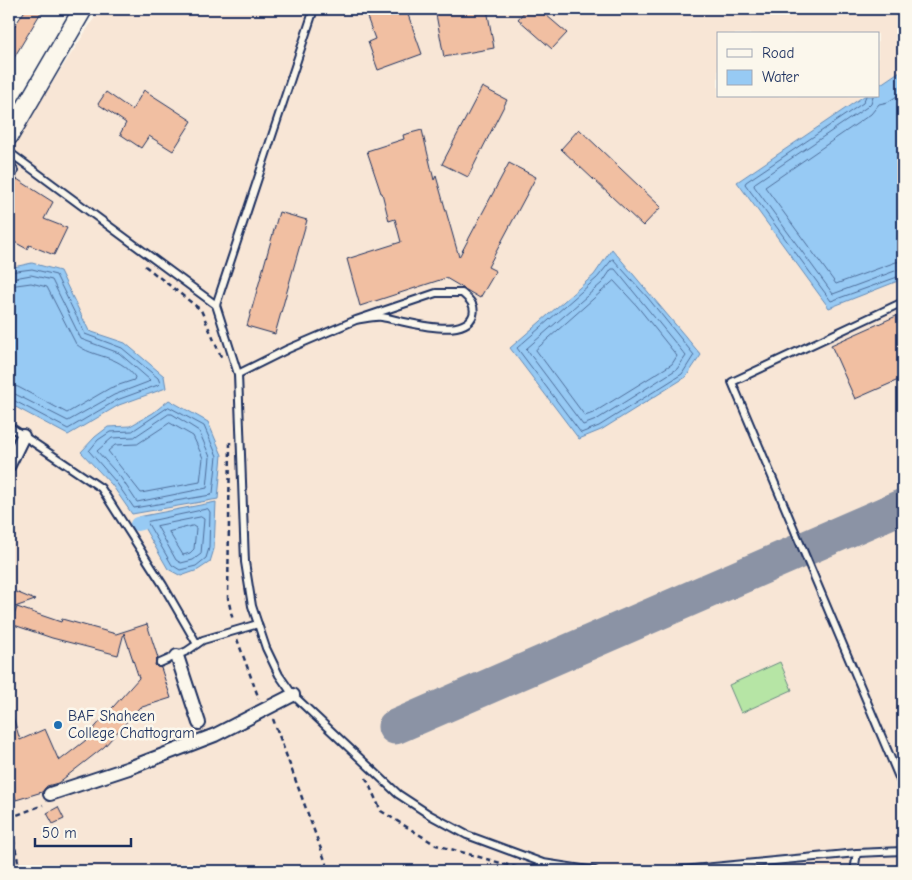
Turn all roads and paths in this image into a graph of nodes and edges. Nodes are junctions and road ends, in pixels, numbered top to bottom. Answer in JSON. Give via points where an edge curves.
{"nodes":[{"id":1,"x":84,"y":9,"type":"edge"},
{"id":2,"x":314,"y":9,"type":"edge"},
{"id":3,"x":9,"y":136,"type":"edge"},
{"id":4,"x":9,"y":152,"type":"edge"},
{"id":5,"x":9,"y":167,"type":"edge"},
{"id":6,"x":9,"y":175,"type":"edge"},
{"id":7,"x":141,"y":262,"type":"dead end"},
{"id":8,"x":903,"y":302,"type":"edge"},
{"id":9,"x":216,"y":304,"type":"junction"},
{"id":10,"x":356,"y":320,"type":"junction"},
{"id":11,"x":223,"y":361,"type":"dead end"},
{"id":12,"x":238,"y":374,"type":"junction"},
{"id":13,"x":9,"y":426,"type":"edge"},
{"id":14,"x":23,"y":436,"type":"junction"},
{"id":15,"x":230,"y":438,"type":"dead end"},
{"id":16,"x":9,"y":465,"type":"edge"},
{"id":17,"x":234,"y":624,"type":"dead end"},
{"id":18,"x":258,"y":624,"type":"junction"},
{"id":19,"x":236,"y":633,"type":"dead end"},
{"id":20,"x":197,"y":644,"type":"junction"},
{"id":21,"x":177,"y":656,"type":"junction"},
{"id":22,"x":160,"y":663,"type":"dead end"},
{"id":23,"x":293,"y":695,"type":"junction"},
{"id":24,"x":264,"y":702,"type":"dead end"},
{"id":25,"x":271,"y":714,"type":"dead end"},
{"id":26,"x":199,"y":723,"type":"dead end"},
{"id":27,"x":363,"y":771,"type":"dead end"},
{"id":28,"x":903,"y":787,"type":"edge"},
{"id":29,"x":47,"y":799,"type":"joint"},
{"id":30,"x":902,"y":850,"type":"edge"},
{"id":31,"x":857,"y":853,"type":"junction"},
{"id":32,"x":543,"y":863,"type":"junction"},
{"id":33,"x":20,"y":871,"type":"edge"},
{"id":34,"x":329,"y":871,"type":"edge"},
{"id":35,"x":532,"y":871,"type":"edge"},
{"id":36,"x":596,"y":871,"type":"edge"},
{"id":37,"x":672,"y":871,"type":"edge"},
{"id":38,"x":854,"y":871,"type":"edge"}],
"edges":[{"from":1,"to":3,"type":"main road"},
{"from":2,"to":9,"type":"lane"},
{"from":4,"to":9,"type":"lane"},
{"from":5,"to":6,"type":"street"},
{"from":7,"to":11,"type":"path","via":[[201,310]]},
{"from":8,"to":28,"type":"lane","via":[[732,382]]},
{"from":9,"to":12,"type":"lane"},
{"from":10,"to":10,"type":"lane","via":[[380,316],[423,326],[448,327],[464,325],[474,313],[472,302],[462,293],[436,293]]},
{"from":10,"to":12,"type":"lane"},
{"from":12,"to":18,"type":"lane","via":[[245,562]]},
{"from":13,"to":14,"type":"lane"},
{"from":14,"to":16,"type":"street"},
{"from":14,"to":20,"type":"lane","via":[[100,488]]},
{"from":15,"to":17,"type":"path","via":[[228,598]]},
{"from":18,"to":20,"type":"lane"},
{"from":18,"to":23,"type":"lane","via":[[279,675]]},
{"from":19,"to":24,"type":"path","via":[[258,699]]},
{"from":20,"to":21,"type":"lane"},
{"from":21,"to":22,"type":"lane"},
{"from":21,"to":26,"type":"street"},
{"from":23,"to":29,"type":"street","via":[[215,734]]},
{"from":23,"to":32,"type":"lane","via":[[398,794],[430,816],[467,835]]},
{"from":25,"to":34,"type":"path"},
{"from":27,"to":35,"type":"path","via":[[381,811],[436,845]]},
{"from":29,"to":33,"type":"path","via":[[9,818]]},
{"from":30,"to":31,"type":"lane"},
{"from":31,"to":37,"type":"lane"},
{"from":31,"to":38,"type":"lane"},
{"from":32,"to":35,"type":"lane"},
{"from":32,"to":36,"type":"lane"}]}
